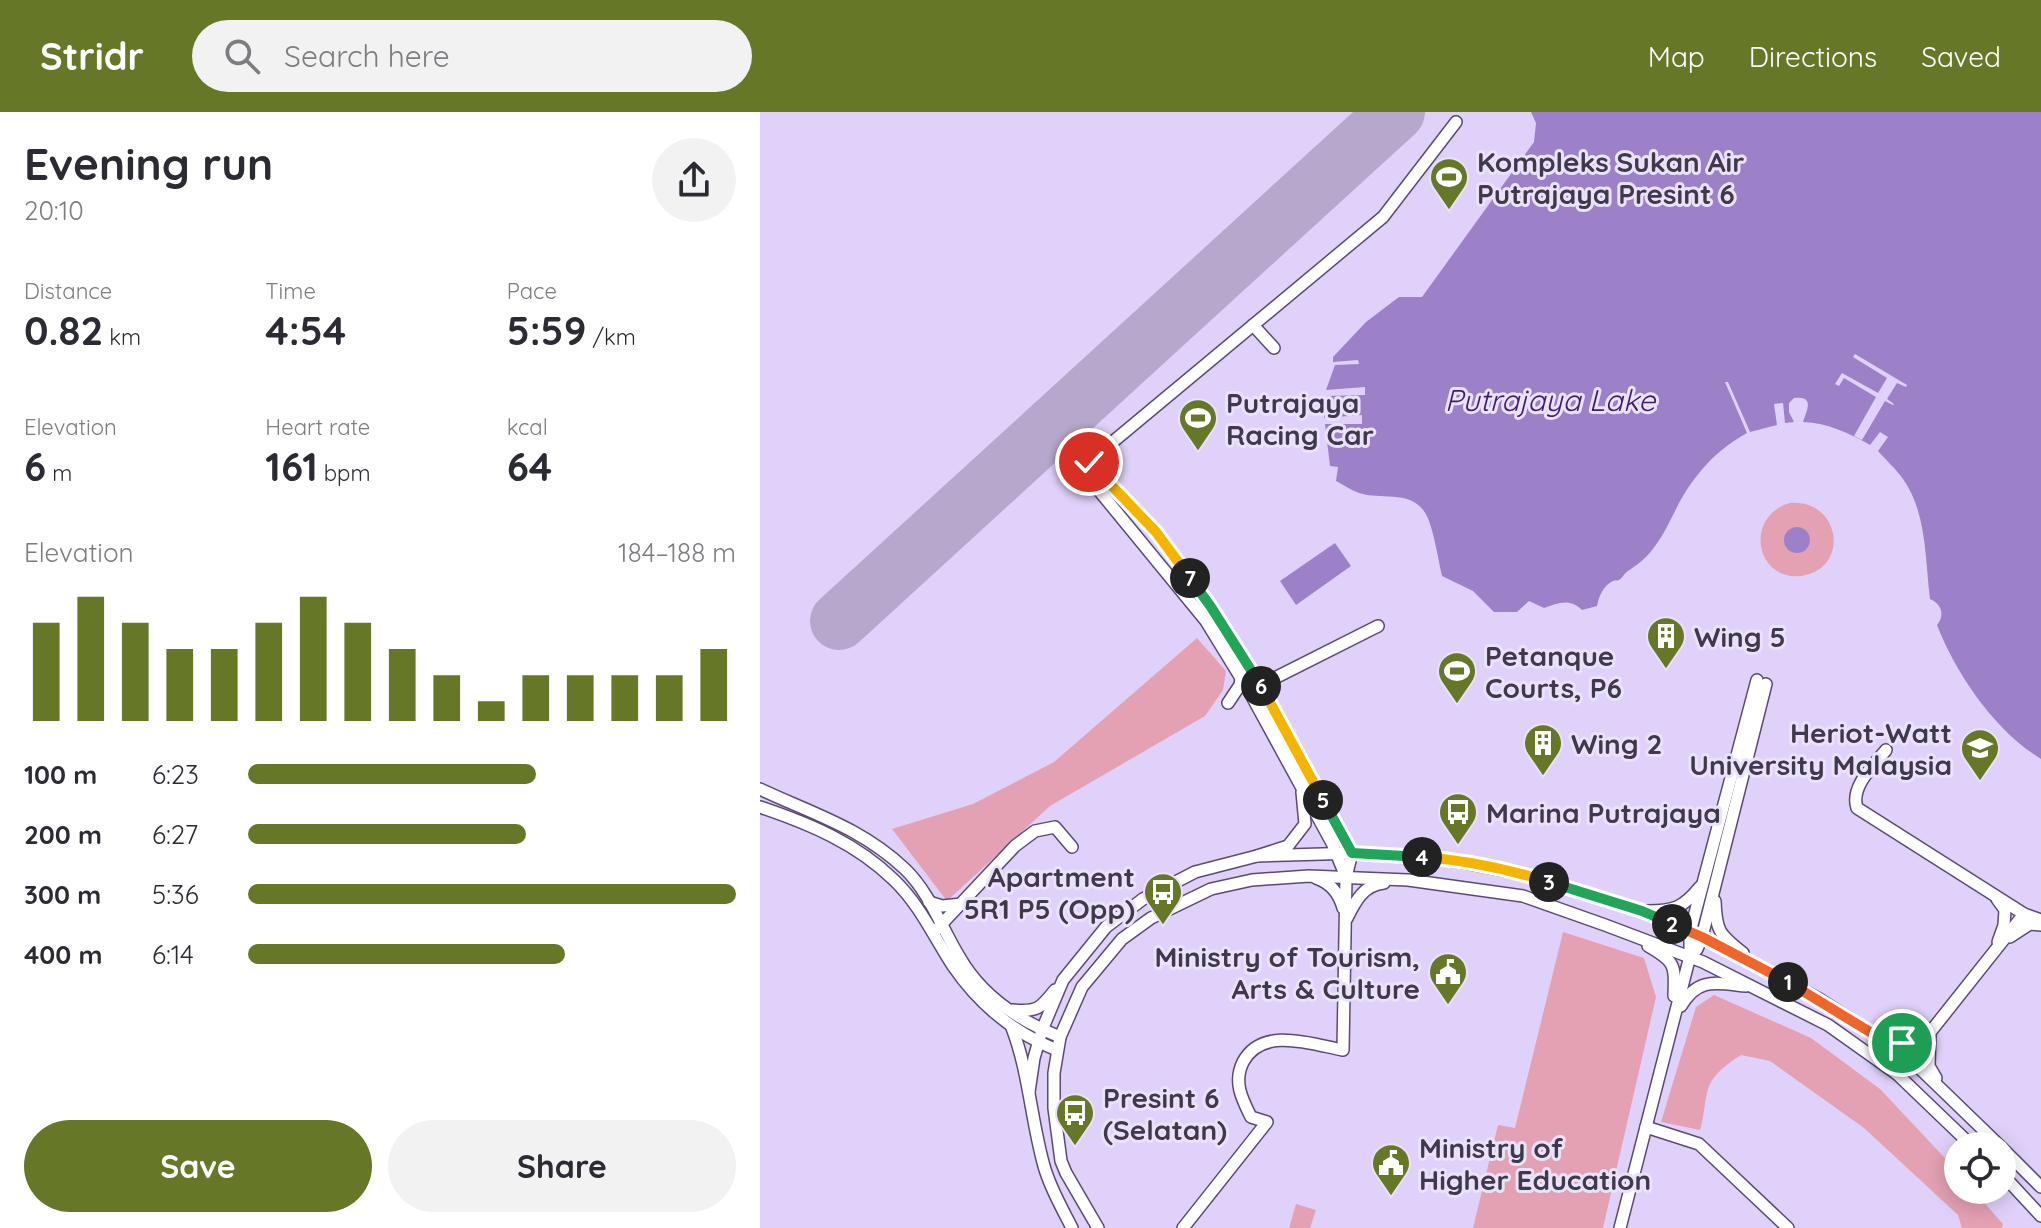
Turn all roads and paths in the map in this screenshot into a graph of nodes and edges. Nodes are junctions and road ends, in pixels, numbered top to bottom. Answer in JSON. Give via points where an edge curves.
{"nodes":[{"id":1,"x":1456,"y":122,"type":"dead end"},
{"id":2,"x":1253,"y":325,"type":"junction"},
{"id":3,"x":1274,"y":348,"type":"dead end"},
{"id":4,"x":1089,"y":462,"type":"junction"},
{"id":5,"x":1378,"y":626,"type":"dead end"},
{"id":6,"x":1241,"y":679,"type":"junction"},
{"id":7,"x":1762,"y":682,"type":"dead end"},
{"id":8,"x":1260,"y":685,"type":"junction"},
{"id":9,"x":1249,"y":691,"type":"junction"},
{"id":10,"x":1255,"y":703,"type":"junction"},
{"id":11,"x":1886,"y":750,"type":"dead end"},
{"id":12,"x":1302,"y":788,"type":"junction"},
{"id":13,"x":760,"y":789,"type":"edge"},
{"id":14,"x":760,"y":807,"type":"edge"},
{"id":15,"x":1072,"y":847,"type":"dead end"},
{"id":16,"x":1352,"y":853,"type":"junction"},
{"id":17,"x":1337,"y":854,"type":"junction"},
{"id":18,"x":1257,"y":856,"type":"junction"},
{"id":19,"x":1309,"y":876,"type":"junction"},
{"id":20,"x":1346,"y":877,"type":"junction"},
{"id":21,"x":1408,"y":880,"type":"junction"},
{"id":22,"x":1710,"y":883,"type":"junction"},
{"id":23,"x":1991,"y":892,"type":"junction"},
{"id":24,"x":929,"y":902,"type":"junction"},
{"id":25,"x":962,"y":904,"type":"junction"},
{"id":26,"x":1642,"y":911,"type":"junction"},
{"id":27,"x":2024,"y":914,"type":"junction"},
{"id":28,"x":1346,"y":920,"type":"junction"},
{"id":29,"x":2041,"y":923,"type":"edge"},
{"id":30,"x":1605,"y":925,"type":"junction"},
{"id":31,"x":938,"y":929,"type":"junction"},
{"id":32,"x":1690,"y":932,"type":"junction"},
{"id":33,"x":1702,"y":937,"type":"junction"},
{"id":34,"x":1997,"y":946,"type":"junction"},
{"id":35,"x":1690,"y":956,"type":"junction"},
{"id":36,"x":1762,"y":968,"type":"junction"},
{"id":37,"x":1063,"y":980,"type":"junction"},
{"id":38,"x":1756,"y":987,"type":"junction"},
{"id":39,"x":1008,"y":1010,"type":"junction"},
{"id":40,"x":1673,"y":1021,"type":"junction"},
{"id":41,"x":1011,"y":1027,"type":"junction"},
{"id":42,"x":1042,"y":1030,"type":"junction"},
{"id":43,"x":1870,"y":1032,"type":"junction"},
{"id":44,"x":1930,"y":1032,"type":"junction"},
{"id":45,"x":1060,"y":1037,"type":"junction"},
{"id":46,"x":1038,"y":1043,"type":"junction"},
{"id":47,"x":1057,"y":1050,"type":"junction"},
{"id":48,"x":1909,"y":1058,"type":"junction"},
{"id":49,"x":1897,"y":1074,"type":"junction"},
{"id":50,"x":1941,"y":1087,"type":"junction"},
{"id":51,"x":1029,"y":1092,"type":"junction"},
{"id":52,"x":1646,"y":1127,"type":"junction"},
{"id":53,"x":1957,"y":1132,"type":"edge"},
{"id":54,"x":1986,"y":1132,"type":"edge"},
{"id":55,"x":2016,"y":1161,"type":"edge"},
{"id":56,"x":2041,"y":1185,"type":"edge"},
{"id":57,"x":2016,"y":1188,"type":"edge"},
{"id":58,"x":2016,"y":1190,"type":"edge"},
{"id":59,"x":2041,"y":1216,"type":"edge"},
{"id":60,"x":1072,"y":1228,"type":"edge"},
{"id":61,"x":1098,"y":1228,"type":"edge"},
{"id":62,"x":1183,"y":1228,"type":"edge"},
{"id":63,"x":1620,"y":1228,"type":"edge"},
{"id":64,"x":1788,"y":1228,"type":"edge"},
{"id":65,"x":2038,"y":1228,"type":"edge"}],
"edges":[{"from":1,"to":2,"type":"street","via":[[1383,217]]},
{"from":2,"to":3,"type":"street"},
{"from":2,"to":4,"type":"street"},
{"from":4,"to":6,"type":"street","via":[[1079,470],[1206,621]]},
{"from":4,"to":8,"type":"street","via":[[1156,532]]},
{"from":5,"to":8,"type":"street"},
{"from":6,"to":9,"type":"street"},
{"from":6,"to":10,"type":"street","via":[[1228,703]]},
{"from":7,"to":22,"type":"street"},
{"from":8,"to":9,"type":"street"},
{"from":8,"to":16,"type":"street"},
{"from":9,"to":10,"type":"street"},
{"from":10,"to":12,"type":"street"},
{"from":11,"to":23,"type":"street","via":[[1855,792],[1857,808]]},
{"from":12,"to":17,"type":"street"},
{"from":12,"to":18,"type":"street","via":[[1301,832],[1288,846]]},
{"from":13,"to":24,"type":"street","via":[[848,828],[881,850],[906,871]]},
{"from":14,"to":31,"type":"street","via":[[865,854]]},
{"from":15,"to":25,"type":"street","via":[[1055,827],[1035,831]]},
{"from":16,"to":17,"type":"street"},
{"from":16,"to":20,"type":"street"},
{"from":16,"to":26,"type":"street","via":[[1444,859],[1527,875]]},
{"from":17,"to":18,"type":"street"},
{"from":17,"to":20,"type":"street"},
{"from":18,"to":37,"type":"street","via":[[1195,872],[1143,899],[1106,927]]},
{"from":19,"to":20,"type":"street"},
{"from":19,"to":28,"type":"street","via":[[1333,888]]},
{"from":19,"to":45,"type":"street","via":[[1211,889],[1151,918],[1122,939],[1082,987]]},
{"from":20,"to":21,"type":"street"},
{"from":20,"to":28,"type":"street"},
{"from":21,"to":28,"type":"street","via":[[1368,887]]},
{"from":21,"to":30,"type":"street","via":[[1523,896]]},
{"from":22,"to":26,"type":"street","via":[[1674,910]]},
{"from":22,"to":32,"type":"street"},
{"from":22,"to":33,"type":"street"},
{"from":22,"to":36,"type":"street","via":[[1718,930]]},
{"from":23,"to":27,"type":"street"},
{"from":23,"to":34,"type":"street","via":[[2005,910]]},
{"from":24,"to":25,"type":"street"},
{"from":24,"to":31,"type":"street"},
{"from":25,"to":31,"type":"street"},
{"from":26,"to":32,"type":"street"},
{"from":27,"to":29,"type":"street"},
{"from":27,"to":34,"type":"street"},
{"from":28,"to":62,"type":"street","via":[[1343,1050],[1286,1040],[1263,1042],[1249,1053],[1237,1082],[1251,1117],[1267,1122]]},
{"from":29,"to":34,"type":"street","via":[[2030,924]]},
{"from":30,"to":35,"type":"street"},
{"from":30,"to":40,"type":"street","via":[[1674,966]]},
{"from":31,"to":39,"type":"street","via":[[976,981]]},
{"from":31,"to":41,"type":"street","via":[[952,964],[971,990]]},
{"from":32,"to":33,"type":"street"},
{"from":32,"to":35,"type":"street"},
{"from":33,"to":35,"type":"street"},
{"from":33,"to":36,"type":"street"},
{"from":34,"to":44,"type":"street"},
{"from":35,"to":38,"type":"street"},
{"from":35,"to":40,"type":"street"},
{"from":36,"to":43,"type":"street"},
{"from":37,"to":39,"type":"street","via":[[1041,1007]]},
{"from":37,"to":42,"type":"street"},
{"from":38,"to":40,"type":"street","via":[[1712,982],[1700,986],[1689,993]]},
{"from":38,"to":49,"type":"street","via":[[1828,1025]]},
{"from":39,"to":42,"type":"street"},
{"from":40,"to":52,"type":"street"},
{"from":41,"to":46,"type":"street"},
{"from":41,"to":51,"type":"street"},
{"from":42,"to":45,"type":"street"},
{"from":42,"to":46,"type":"street"},
{"from":43,"to":44,"type":"street","via":[[1902,1043]]},
{"from":43,"to":48,"type":"street"},
{"from":44,"to":48,"type":"street"},
{"from":44,"to":50,"type":"street","via":[[1929,1066]]},
{"from":45,"to":47,"type":"street"},
{"from":46,"to":47,"type":"street"},
{"from":46,"to":51,"type":"street"},
{"from":47,"to":61,"type":"street","via":[[1054,1108],[1061,1161]]},
{"from":48,"to":49,"type":"street"},
{"from":48,"to":50,"type":"street"},
{"from":49,"to":53,"type":"street"},
{"from":50,"to":54,"type":"street"},
{"from":51,"to":60,"type":"street","via":[[1043,1166]]},
{"from":52,"to":63,"type":"street"},
{"from":52,"to":64,"type":"street","via":[[1699,1144]]},
{"from":55,"to":56,"type":"street"},
{"from":57,"to":59,"type":"street"},
{"from":58,"to":65,"type":"street"}]}
